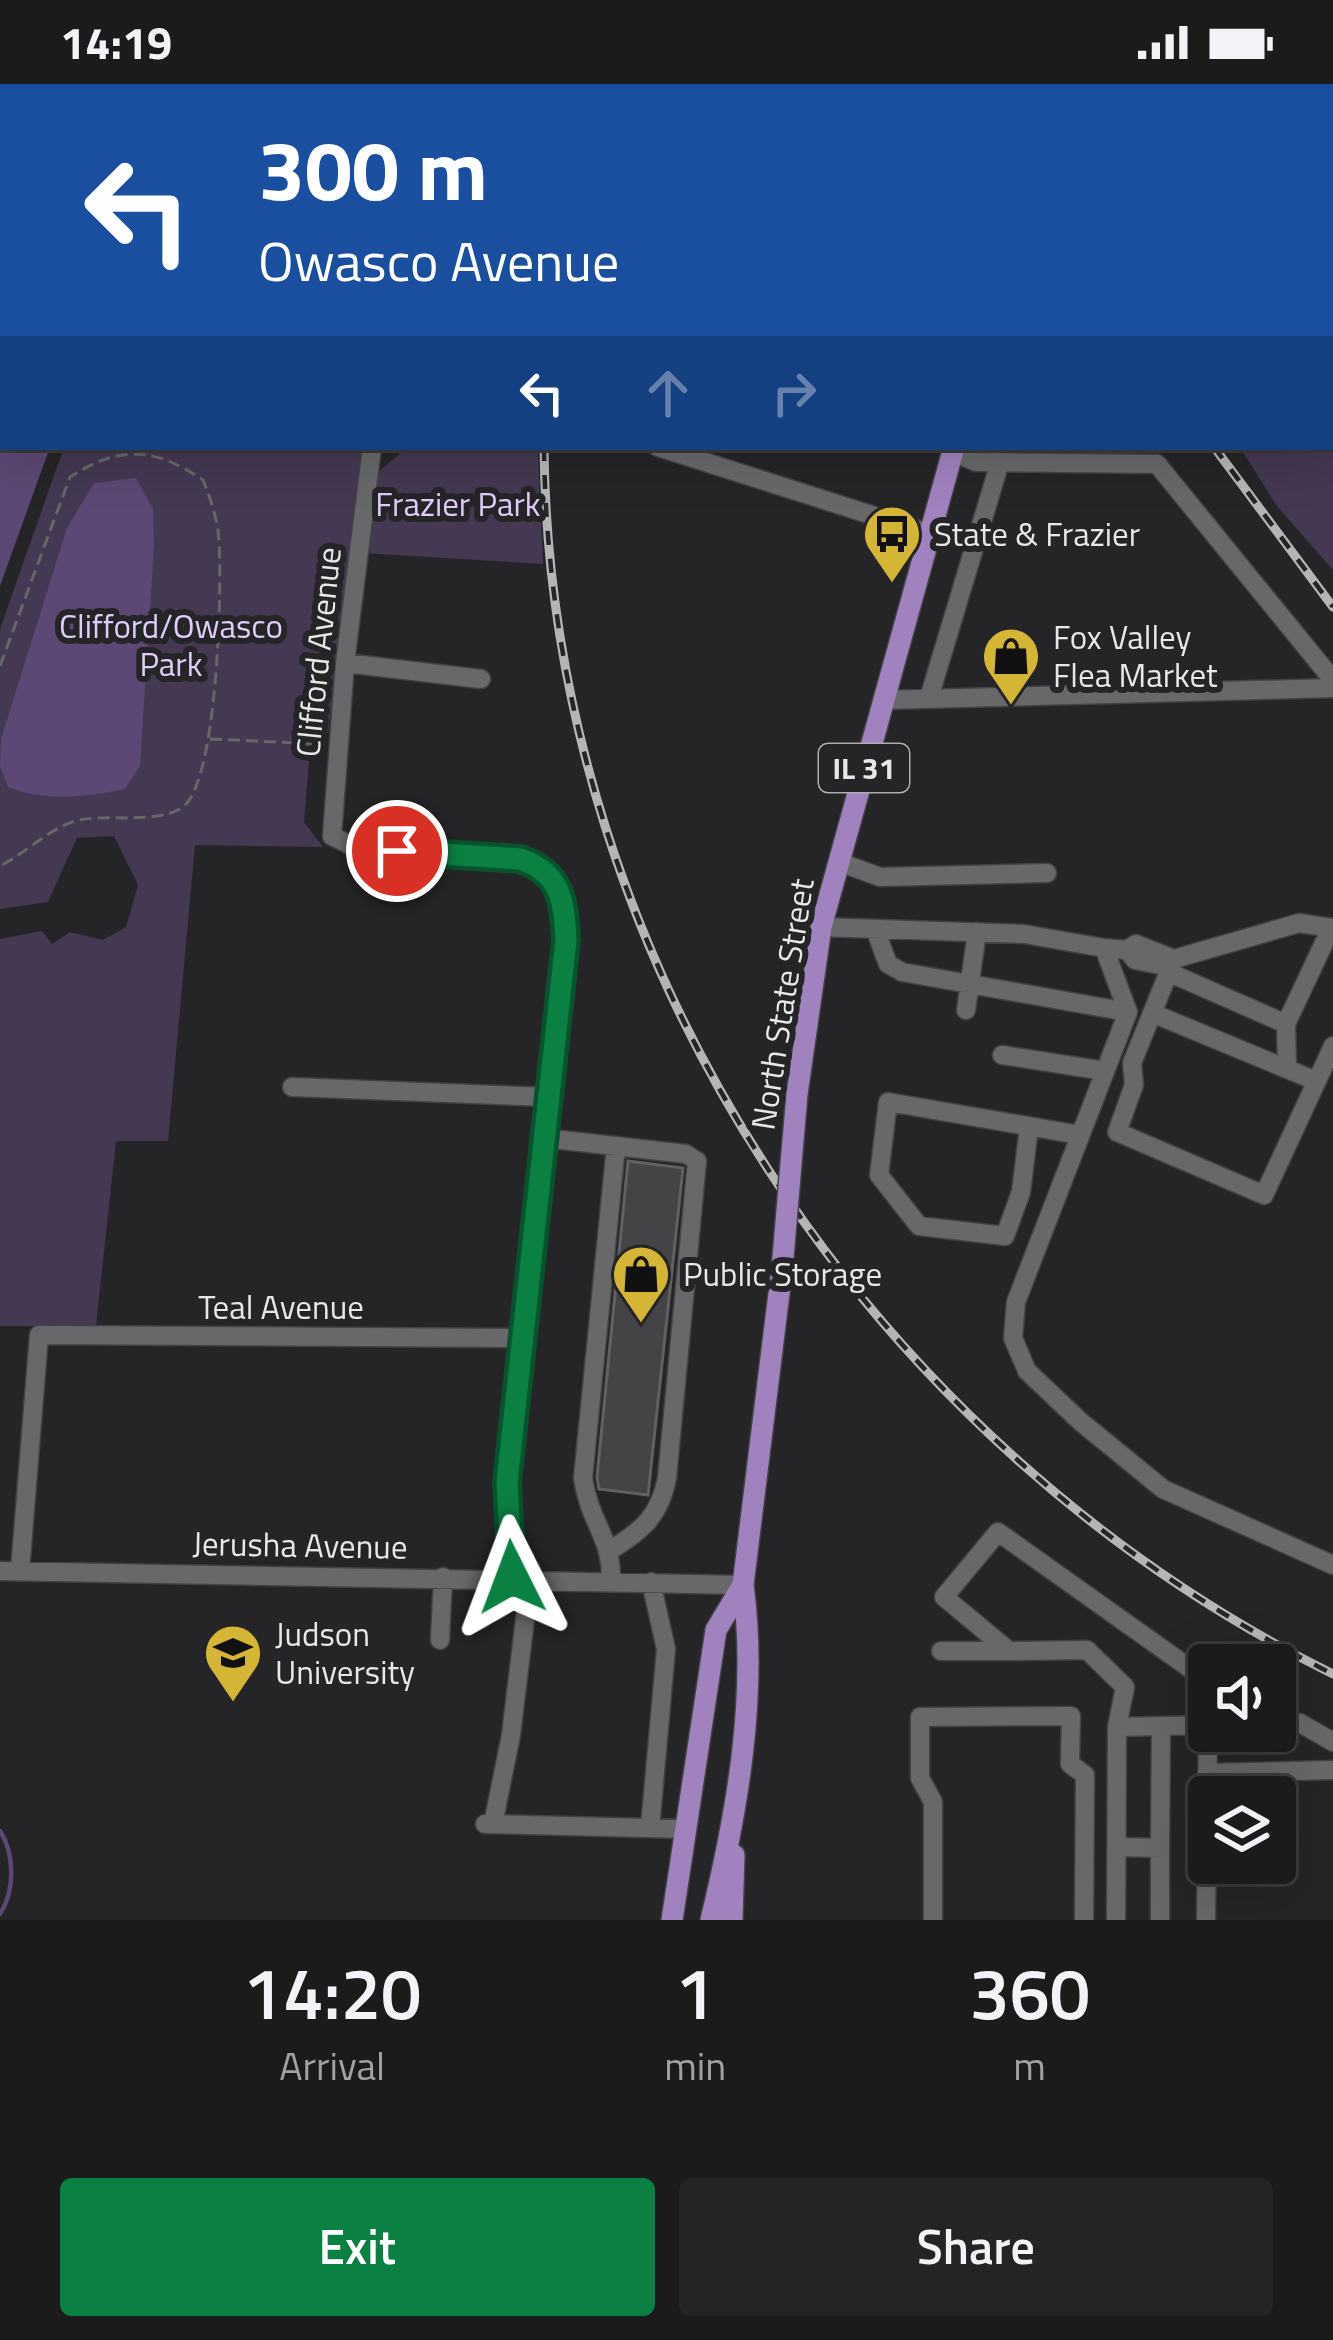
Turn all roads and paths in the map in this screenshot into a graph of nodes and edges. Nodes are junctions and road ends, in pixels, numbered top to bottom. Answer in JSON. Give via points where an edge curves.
{"nodes":[{"id":1,"x":372,"y":450,"type":"edge"},
{"id":2,"x":667,"y":450,"type":"edge"},
{"id":3,"x":954,"y":450,"type":"edge"},
{"id":4,"x":1000,"y":462,"type":"junction"},
{"id":5,"x":928,"y":533,"type":"junction"},
{"id":6,"x":345,"y":664,"type":"junction"},
{"id":7,"x":0,"y":666,"type":"edge"},
{"id":8,"x":481,"y":679,"type":"dead end"},
{"id":9,"x":1333,"y":684,"type":"edge"},
{"id":10,"x":928,"y":698,"type":"junction"},
{"id":11,"x":883,"y":700,"type":"junction"},
{"id":12,"x":208,"y":739,"type":"junction"},
{"id":13,"x":338,"y":745,"type":"junction"},
{"id":14,"x":838,"y":862,"type":"junction"},
{"id":15,"x":0,"y":866,"type":"edge"},
{"id":16,"x":1047,"y":873,"type":"dead end"},
{"id":17,"x":821,"y":927,"type":"junction"},
{"id":18,"x":875,"y":928,"type":"junction"},
{"id":19,"x":1332,"y":928,"type":"edge"},
{"id":20,"x":977,"y":932,"type":"junction"},
{"id":21,"x":1104,"y":948,"type":"junction"},
{"id":22,"x":1171,"y":966,"type":"junction"},
{"id":23,"x":970,"y":985,"type":"junction"},
{"id":24,"x":966,"y":1010,"type":"dead end"},
{"id":25,"x":1128,"y":1012,"type":"junction"},
{"id":26,"x":1152,"y":1013,"type":"junction"},
{"id":27,"x":1286,"y":1024,"type":"junction"},
{"id":28,"x":1333,"y":1046,"type":"edge"},
{"id":29,"x":1002,"y":1055,"type":"dead end"},
{"id":30,"x":1287,"y":1070,"type":"junction"},
{"id":31,"x":1105,"y":1072,"type":"junction"},
{"id":32,"x":1316,"y":1082,"type":"junction"},
{"id":33,"x":292,"y":1087,"type":"dead end"},
{"id":34,"x":549,"y":1097,"type":"junction"},
{"id":35,"x":1029,"y":1126,"type":"junction"},
{"id":36,"x":1081,"y":1135,"type":"junction"},
{"id":37,"x":544,"y":1138,"type":"junction"},
{"id":38,"x":616,"y":1145,"type":"junction"},
{"id":39,"x":522,"y":1338,"type":"junction"},
{"id":40,"x":612,"y":1549,"type":"junction"},
{"id":41,"x":1333,"y":1565,"type":"edge"},
{"id":42,"x":10,"y":1571,"type":"edge"},
{"id":43,"x":443,"y":1576,"type":"junction"},
{"id":44,"x":521,"y":1577,"type":"junction"},
{"id":45,"x":611,"y":1581,"type":"junction"},
{"id":46,"x":651,"y":1582,"type":"junction"},
{"id":47,"x":742,"y":1585,"type":"junction"},
{"id":48,"x":440,"y":1640,"type":"dead end"},
{"id":49,"x":941,"y":1651,"type":"dead end"},
{"id":50,"x":1009,"y":1652,"type":"junction"},
{"id":51,"x":1188,"y":1667,"type":"edge"},
{"id":52,"x":1296,"y":1724,"type":"edge"},
{"id":53,"x":1188,"y":1725,"type":"edge"},
{"id":54,"x":1161,"y":1726,"type":"junction"},
{"id":55,"x":1117,"y":1727,"type":"junction"},
{"id":56,"x":1333,"y":1742,"type":"edge"},
{"id":57,"x":1208,"y":1752,"type":"edge"},
{"id":58,"x":1333,"y":1770,"type":"edge"},
{"id":59,"x":1208,"y":1773,"type":"junction"},
{"id":60,"x":735,"y":1805,"type":"junction"},
{"id":61,"x":650,"y":1828,"type":"junction"},
{"id":62,"x":687,"y":1829,"type":"junction"},
{"id":63,"x":1117,"y":1847,"type":"junction"},
{"id":64,"x":1160,"y":1848,"type":"junction"},
{"id":65,"x":672,"y":1920,"type":"edge"},
{"id":66,"x":710,"y":1920,"type":"edge"},
{"id":67,"x":732,"y":1920,"type":"edge"},
{"id":68,"x":933,"y":1920,"type":"edge"},
{"id":69,"x":1084,"y":1920,"type":"edge"},
{"id":70,"x":1116,"y":1920,"type":"edge"},
{"id":71,"x":1160,"y":1920,"type":"edge"},
{"id":72,"x":1207,"y":1920,"type":"edge"}],
"edges":[{"from":1,"to":6,"type":"street","name":"Clifford Avenue"},
{"from":2,"to":5,"type":"street"},
{"from":3,"to":4,"type":"street","via":[[976,462]]},
{"from":3,"to":5,"type":"main road","name":"North State Street","number":"IL 31"},
{"from":4,"to":9,"type":"street","via":[[1157,464]]},
{"from":4,"to":10,"type":"street"},
{"from":5,"to":11,"type":"main road","name":"North State Street","number":"IL 31"},
{"from":6,"to":8,"type":"street"},
{"from":6,"to":13,"type":"street","name":"Clifford Avenue"},
{"from":7,"to":12,"type":"path","via":[[70,477],[109,456],[149,451],[203,480],[213,505],[219,596]]},
{"from":9,"to":10,"type":"street"},
{"from":10,"to":11,"type":"street"},
{"from":11,"to":14,"type":"main road","name":"North State Street","number":"IL 31"},
{"from":12,"to":13,"type":"path"},
{"from":12,"to":15,"type":"path","via":[[201,781],[182,809],[76,820]]},
{"from":13,"to":34,"type":"street","name":"Clifford Avenue","via":[[332,836],[356,848],[520,859],[550,874],[560,890],[566,940]]},
{"from":14,"to":16,"type":"street","via":[[880,877]]},
{"from":14,"to":17,"type":"main road","name":"North State Street","number":"IL 31"},
{"from":17,"to":18,"type":"street"},
{"from":17,"to":47,"type":"main road","name":"North State Street","number":"IL 31","bridge":true},
{"from":18,"to":20,"type":"street"},
{"from":18,"to":23,"type":"street","via":[[888,964],[902,973]]},
{"from":19,"to":22,"type":"street","via":[[1299,922]]},
{"from":19,"to":27,"type":"street"},
{"from":20,"to":21,"type":"street"},
{"from":20,"to":23,"type":"street"},
{"from":21,"to":22,"type":"street","via":[[1136,944]]},
{"from":21,"to":25,"type":"street"},
{"from":22,"to":26,"type":"street"},
{"from":22,"to":27,"type":"street"},
{"from":23,"to":24,"type":"street"},
{"from":23,"to":25,"type":"street"},
{"from":25,"to":31,"type":"street"},
{"from":26,"to":30,"type":"street"},
{"from":26,"to":32,"type":"street","via":[[1117,1132],[1264,1196]]},
{"from":27,"to":30,"type":"street"},
{"from":28,"to":32,"type":"street"},
{"from":29,"to":31,"type":"street"},
{"from":30,"to":32,"type":"street"},
{"from":31,"to":36,"type":"street"},
{"from":33,"to":34,"type":"street"},
{"from":34,"to":37,"type":"street"},
{"from":35,"to":35,"type":"street","via":[[888,1102],[879,1175],[919,1226],[1005,1237],[1021,1192]]},
{"from":35,"to":36,"type":"street"},
{"from":36,"to":41,"type":"street","via":[[1016,1301],[1013,1338],[1027,1371],[1163,1489]]},
{"from":37,"to":38,"type":"street"},
{"from":37,"to":39,"type":"street"},
{"from":38,"to":40,"type":"street","via":[[583,1478],[588,1510]]},
{"from":38,"to":40,"type":"street","via":[[686,1154],[697,1160],[698,1177],[662,1502],[645,1528]]},
{"from":39,"to":42,"type":"street","name":"Teal Avenue","via":[[39,1336]]},
{"from":39,"to":44,"type":"street","via":[[507,1482]]},
{"from":40,"to":45,"type":"street"},
{"from":42,"to":43,"type":"street","name":"Jerusha Avenue"},
{"from":43,"to":44,"type":"street","name":"Jerusha Avenue"},
{"from":43,"to":48,"type":"street"},
{"from":44,"to":45,"type":"street","name":"Jerusha Avenue"},
{"from":44,"to":61,"type":"street","via":[[511,1735],[489,1824]]},
{"from":45,"to":46,"type":"street","name":"Jerusha Avenue"},
{"from":46,"to":47,"type":"street","name":"Jerusha Avenue"},
{"from":46,"to":61,"type":"street","via":[[666,1648]]},
{"from":47,"to":60,"type":"main road","name":"North State Street","number":"IL 31","via":[[750,1635]]},
{"from":47,"to":62,"type":"main road","name":"North State Street","number":"IL 31","via":[[716,1630]]},
{"from":49,"to":50,"type":"street"},
{"from":50,"to":51,"type":"street","via":[[944,1597],[998,1532]]},
{"from":50,"to":55,"type":"street","via":[[1087,1650],[1125,1687]]},
{"from":52,"to":56,"type":"street"},
{"from":53,"to":54,"type":"street"},
{"from":54,"to":55,"type":"street"},
{"from":54,"to":64,"type":"street"},
{"from":55,"to":63,"type":"street"},
{"from":57,"to":59,"type":"street"},
{"from":58,"to":59,"type":"street"},
{"from":59,"to":72,"type":"street"},
{"from":60,"to":66,"type":"main road","name":"North State Street","number":"IL 31"},
{"from":60,"to":67,"type":"main road"},
{"from":61,"to":62,"type":"street"},
{"from":62,"to":65,"type":"main road","name":"North State Street","number":"IL 31"},
{"from":63,"to":64,"type":"street"},
{"from":63,"to":70,"type":"street"},
{"from":64,"to":71,"type":"street"},
{"from":68,"to":69,"type":"street","via":[[933,1802],[920,1778],[920,1717],[1071,1716],[1070,1764],[1085,1775]]}]}
